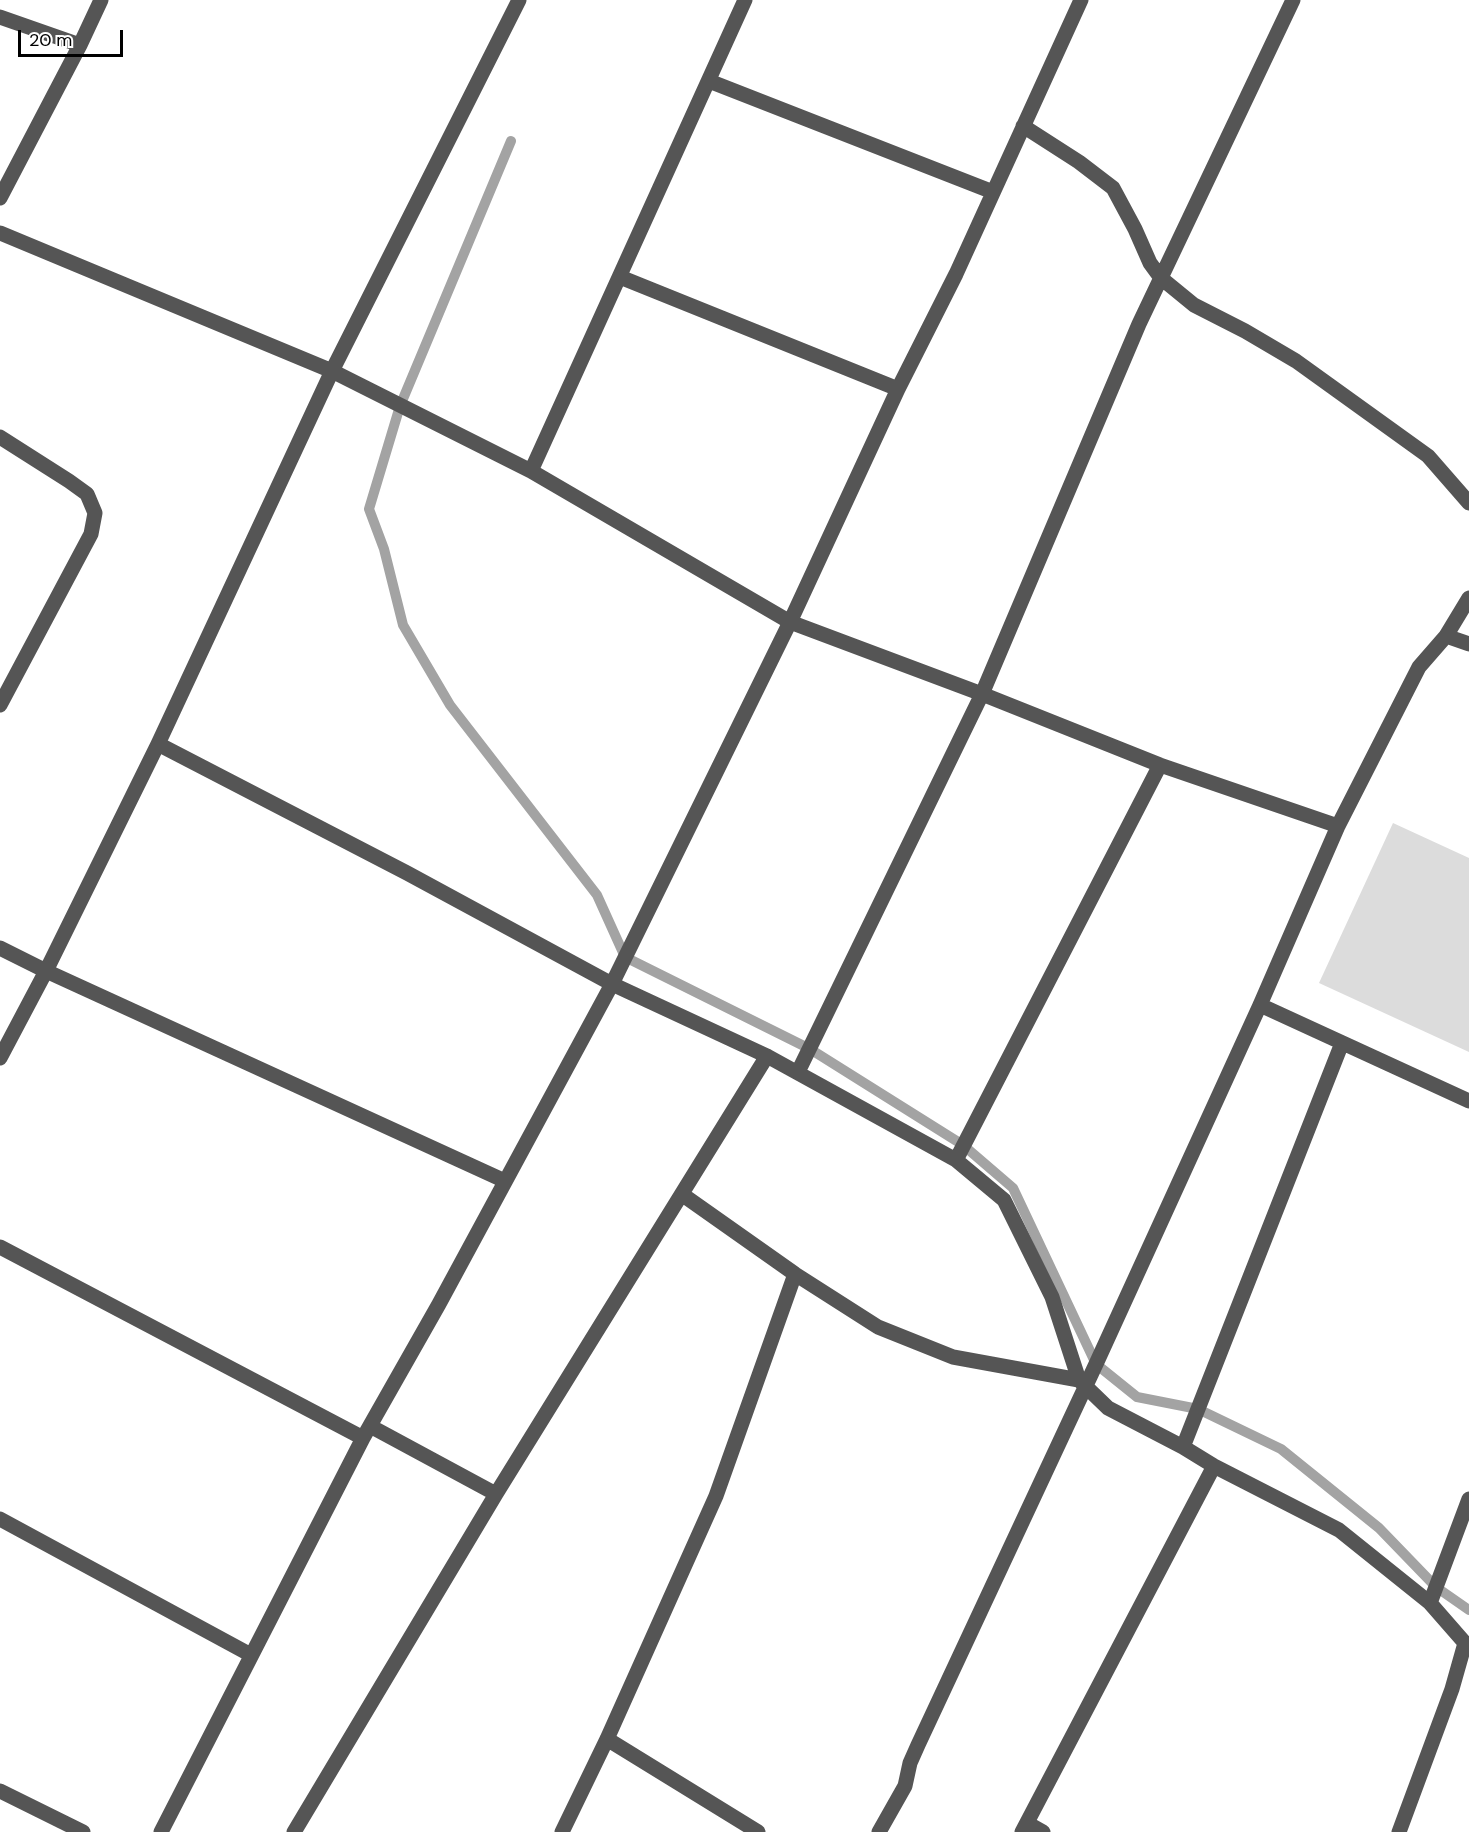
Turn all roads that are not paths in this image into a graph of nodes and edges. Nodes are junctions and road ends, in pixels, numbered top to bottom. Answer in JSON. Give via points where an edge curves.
{"nodes":[{"id":1,"x":101,"y":0,"type":"edge"},
{"id":2,"x":519,"y":0,"type":"edge"},
{"id":3,"x":745,"y":0,"type":"edge"},
{"id":4,"x":1081,"y":0,"type":"edge"},
{"id":5,"x":1293,"y":0,"type":"edge"},
{"id":6,"x":0,"y":17,"type":"edge"},
{"id":7,"x":80,"y":45,"type":"junction"},
{"id":8,"x":709,"y":81,"type":"junction"},
{"id":9,"x":1023,"y":126,"type":"junction"},
{"id":10,"x":993,"y":192,"type":"junction"},
{"id":11,"x":0,"y":198,"type":"edge"},
{"id":12,"x":0,"y":233,"type":"edge"},
{"id":13,"x":620,"y":277,"type":"junction"},
{"id":14,"x":1161,"y":278,"type":"junction"},
{"id":15,"x":332,"y":371,"type":"junction"},
{"id":16,"x":898,"y":389,"type":"junction"},
{"id":17,"x":0,"y":437,"type":"edge"},
{"id":18,"x":531,"y":471,"type":"junction"},
{"id":19,"x":1469,"y":503,"type":"edge"},
{"id":20,"x":1469,"y":598,"type":"edge"},
{"id":21,"x":790,"y":622,"type":"junction"},
{"id":22,"x":1446,"y":636,"type":"junction"},
{"id":23,"x":1469,"y":644,"type":"edge"},
{"id":24,"x":982,"y":694,"type":"junction"},
{"id":25,"x":0,"y":705,"type":"edge"},
{"id":26,"x":158,"y":744,"type":"junction"},
{"id":27,"x":1160,"y":765,"type":"junction"},
{"id":28,"x":1338,"y":826,"type":"junction"},
{"id":29,"x":0,"y":948,"type":"edge"},
{"id":30,"x":46,"y":971,"type":"junction"},
{"id":31,"x":612,"y":984,"type":"junction"},
{"id":32,"x":1260,"y":1005,"type":"junction"},
{"id":33,"x":1342,"y":1043,"type":"junction"},
{"id":34,"x":767,"y":1056,"type":"junction"},
{"id":35,"x":0,"y":1058,"type":"edge"},
{"id":36,"x":798,"y":1072,"type":"junction"},
{"id":37,"x":1469,"y":1101,"type":"edge"},
{"id":38,"x":956,"y":1160,"type":"junction"},
{"id":39,"x":505,"y":1181,"type":"junction"},
{"id":40,"x":683,"y":1195,"type":"junction"},
{"id":41,"x":0,"y":1247,"type":"edge"},
{"id":42,"x":795,"y":1274,"type":"junction"},
{"id":43,"x":1082,"y":1383,"type":"junction"},
{"id":44,"x":366,"y":1432,"type":"junction"},
{"id":45,"x":1183,"y":1447,"type":"junction"},
{"id":46,"x":1214,"y":1466,"type":"junction"},
{"id":47,"x":496,"y":1494,"type":"junction"},
{"id":48,"x":1469,"y":1499,"type":"edge"},
{"id":49,"x":0,"y":1519,"type":"edge"},
{"id":50,"x":1430,"y":1603,"type":"junction"},
{"id":51,"x":1467,"y":1644,"type":"edge"},
{"id":52,"x":251,"y":1655,"type":"junction"},
{"id":53,"x":607,"y":1739,"type":"junction"},
{"id":54,"x":0,"y":1791,"type":"edge"},
{"id":55,"x":1024,"y":1828,"type":"edge"},
{"id":56,"x":84,"y":1832,"type":"edge"},
{"id":57,"x":161,"y":1832,"type":"edge"},
{"id":58,"x":294,"y":1832,"type":"edge"},
{"id":59,"x":562,"y":1832,"type":"edge"},
{"id":60,"x":758,"y":1832,"type":"edge"},
{"id":61,"x":879,"y":1832,"type":"edge"},
{"id":62,"x":1043,"y":1832,"type":"edge"},
{"id":63,"x":1399,"y":1832,"type":"edge"}],
"edges":[{"from":1,"to":7,"type":"street"},
{"from":2,"to":15,"type":"street"},
{"from":3,"to":8,"type":"street"},
{"from":4,"to":9,"type":"street"},
{"from":5,"to":14,"type":"street"},
{"from":6,"to":7,"type":"street"},
{"from":7,"to":11,"type":"street"},
{"from":8,"to":10,"type":"street"},
{"from":8,"to":13,"type":"street"},
{"from":9,"to":10,"type":"street"},
{"from":9,"to":14,"type":"street","via":[[1113,188]]},
{"from":10,"to":16,"type":"street"},
{"from":12,"to":15,"type":"street"},
{"from":13,"to":16,"type":"street"},
{"from":13,"to":18,"type":"street"},
{"from":14,"to":19,"type":"street","via":[[1194,305],[1296,361],[1428,456]]},
{"from":14,"to":24,"type":"street"},
{"from":15,"to":18,"type":"street"},
{"from":15,"to":26,"type":"street"},
{"from":16,"to":21,"type":"street"},
{"from":17,"to":25,"type":"street","via":[[87,494],[95,513],[91,534]]},
{"from":18,"to":21,"type":"street"},
{"from":20,"to":22,"type":"street"},
{"from":21,"to":24,"type":"street"},
{"from":21,"to":31,"type":"street"},
{"from":22,"to":23,"type":"street"},
{"from":22,"to":28,"type":"street","via":[[1419,667]]},
{"from":24,"to":27,"type":"street"},
{"from":24,"to":36,"type":"street"},
{"from":26,"to":30,"type":"street"},
{"from":26,"to":31,"type":"street"},
{"from":27,"to":28,"type":"street"},
{"from":27,"to":38,"type":"street"},
{"from":28,"to":32,"type":"street"},
{"from":29,"to":30,"type":"street"},
{"from":30,"to":35,"type":"street"},
{"from":30,"to":39,"type":"street"},
{"from":31,"to":34,"type":"street"},
{"from":31,"to":39,"type":"street"},
{"from":32,"to":33,"type":"street"},
{"from":32,"to":43,"type":"street"},
{"from":33,"to":37,"type":"street"},
{"from":33,"to":45,"type":"street"},
{"from":34,"to":36,"type":"street"},
{"from":34,"to":40,"type":"street"},
{"from":36,"to":38,"type":"street"},
{"from":38,"to":43,"type":"street","via":[[1004,1200],[1052,1297]]},
{"from":39,"to":44,"type":"street"},
{"from":40,"to":42,"type":"street"},
{"from":40,"to":47,"type":"street"},
{"from":41,"to":44,"type":"street"},
{"from":42,"to":43,"type":"street","via":[[878,1327],[953,1357]]},
{"from":42,"to":53,"type":"street","via":[[716,1496]]},
{"from":43,"to":45,"type":"street","via":[[1108,1408]]},
{"from":43,"to":61,"type":"street","via":[[910,1763],[905,1786]]},
{"from":44,"to":47,"type":"street"},
{"from":44,"to":52,"type":"street"},
{"from":45,"to":46,"type":"street"},
{"from":46,"to":50,"type":"street","via":[[1339,1530]]},
{"from":46,"to":55,"type":"street"},
{"from":47,"to":58,"type":"street"},
{"from":48,"to":50,"type":"street"},
{"from":49,"to":52,"type":"street"},
{"from":50,"to":51,"type":"street"},
{"from":51,"to":63,"type":"street"},
{"from":52,"to":57,"type":"street"},
{"from":53,"to":59,"type":"street"},
{"from":53,"to":60,"type":"street"},
{"from":54,"to":56,"type":"street"},
{"from":55,"to":62,"type":"street"}]}
